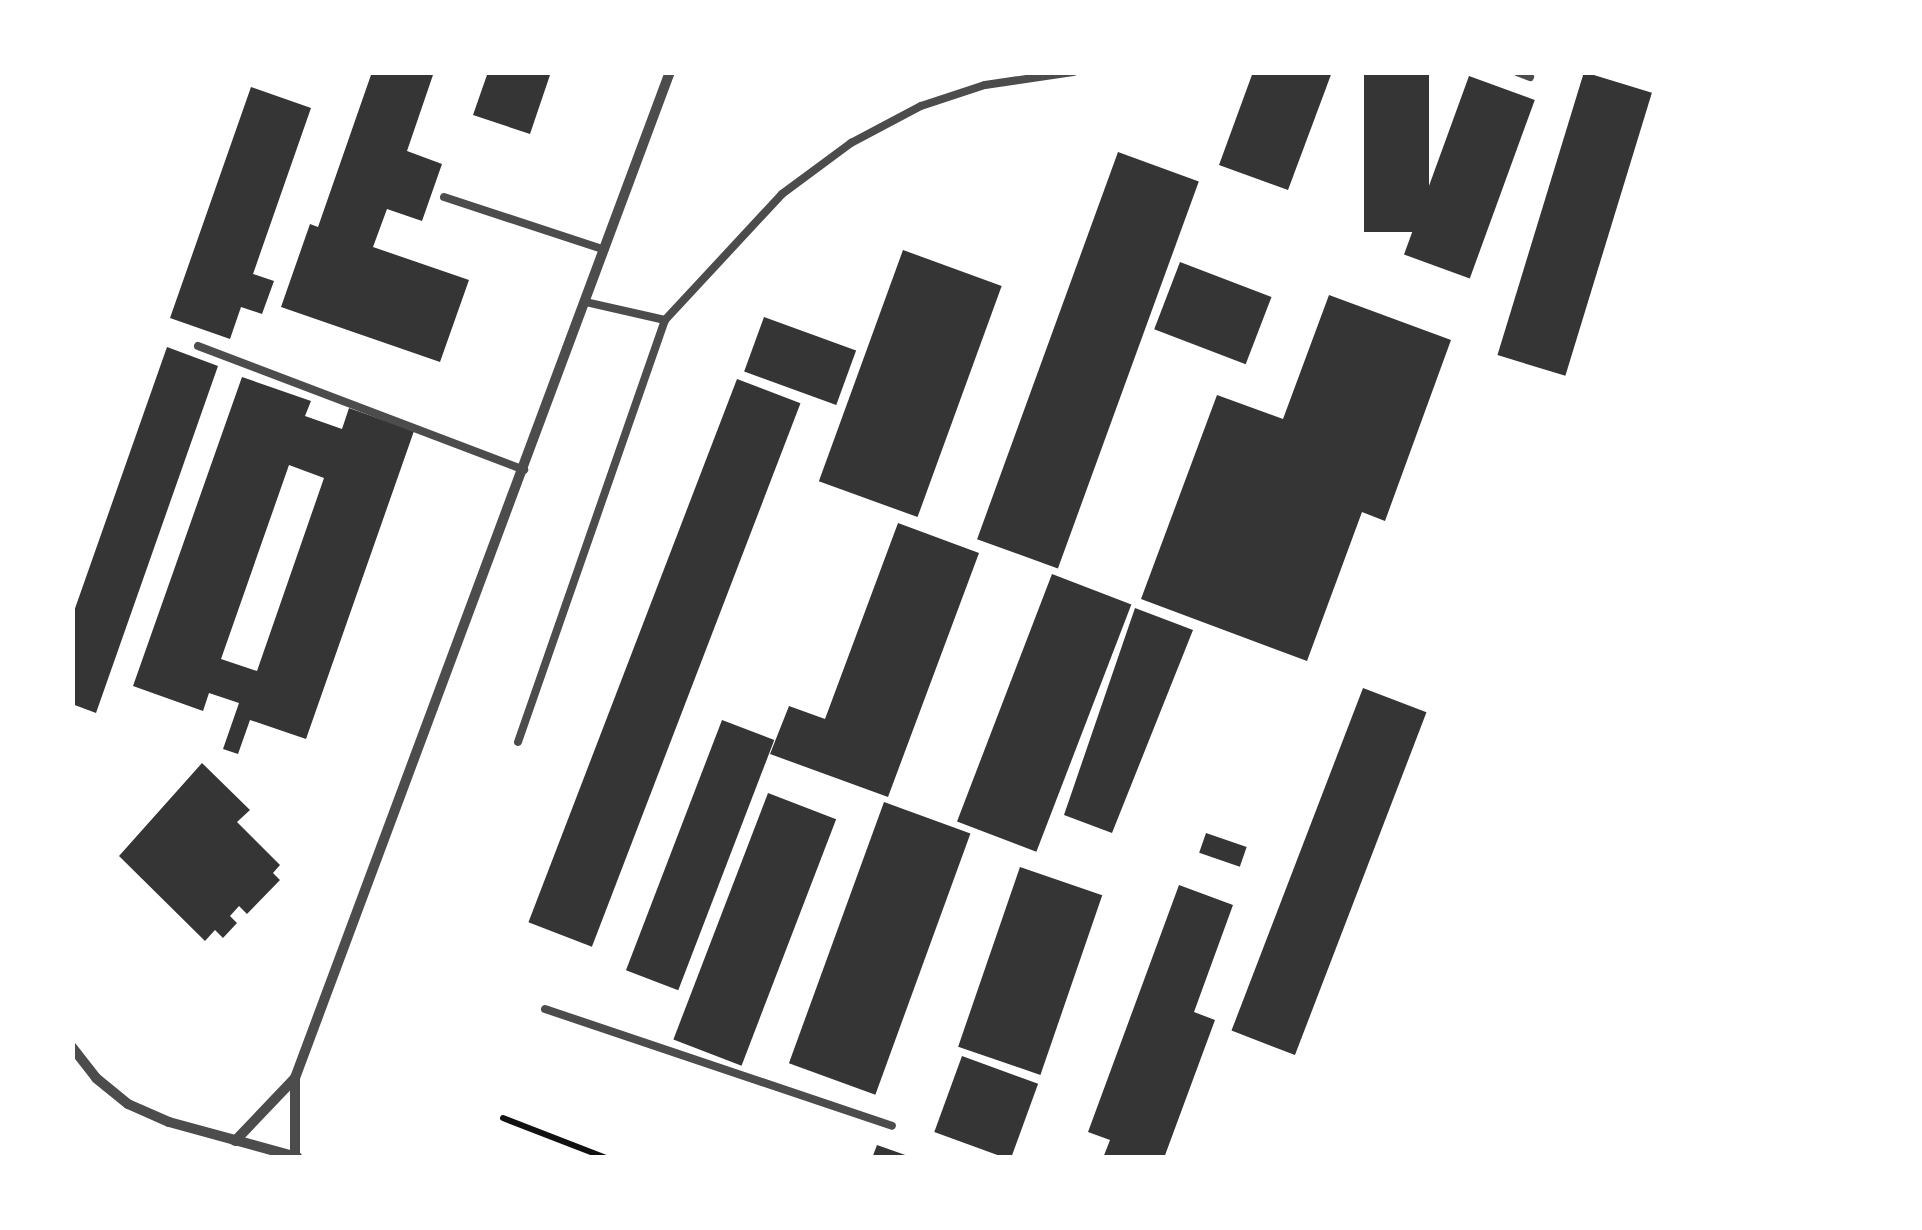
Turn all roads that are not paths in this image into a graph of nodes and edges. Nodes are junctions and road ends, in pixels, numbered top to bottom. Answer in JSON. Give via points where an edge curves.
{"nodes":[{"id":1,"x":670,"y":72,"type":"edge"},
{"id":2,"x":1073,"y":72,"type":"edge"},
{"id":3,"x":1517,"y":72,"type":"edge"},
{"id":4,"x":1530,"y":76,"type":"dead end"},
{"id":5,"x":444,"y":197,"type":"dead end"},
{"id":6,"x":606,"y":250,"type":"junction"},
{"id":7,"x":585,"y":302,"type":"junction"},
{"id":8,"x":665,"y":320,"type":"junction"},
{"id":9,"x":198,"y":346,"type":"dead end"},
{"id":10,"x":524,"y":470,"type":"junction"},
{"id":11,"x":518,"y":742,"type":"dead end"},
{"id":12,"x":545,"y":1009,"type":"dead end"},
{"id":13,"x":72,"y":1046,"type":"edge"},
{"id":14,"x":295,"y":1078,"type":"junction"},
{"id":15,"x":892,"y":1126,"type":"dead end"},
{"id":16,"x":235,"y":1141,"type":"junction"},
{"id":17,"x":296,"y":1156,"type":"edge"}],
"edges":[{"from":1,"to":6,"type":"street"},
{"from":2,"to":8,"type":"lane","via":[[985,85],[921,106],[851,143],[747,227]]},
{"from":3,"to":4,"type":"lane"},
{"from":5,"to":6,"type":"lane"},
{"from":6,"to":7,"type":"street"},
{"from":7,"to":8,"type":"lane"},
{"from":7,"to":10,"type":"street"},
{"from":8,"to":11,"type":"lane"},
{"from":9,"to":10,"type":"lane"},
{"from":10,"to":14,"type":"street"},
{"from":12,"to":15,"type":"lane"},
{"from":13,"to":16,"type":"street","via":[[128,1104]]},
{"from":14,"to":16,"type":"street"},
{"from":14,"to":17,"type":"street"},
{"from":16,"to":17,"type":"street"}]}
